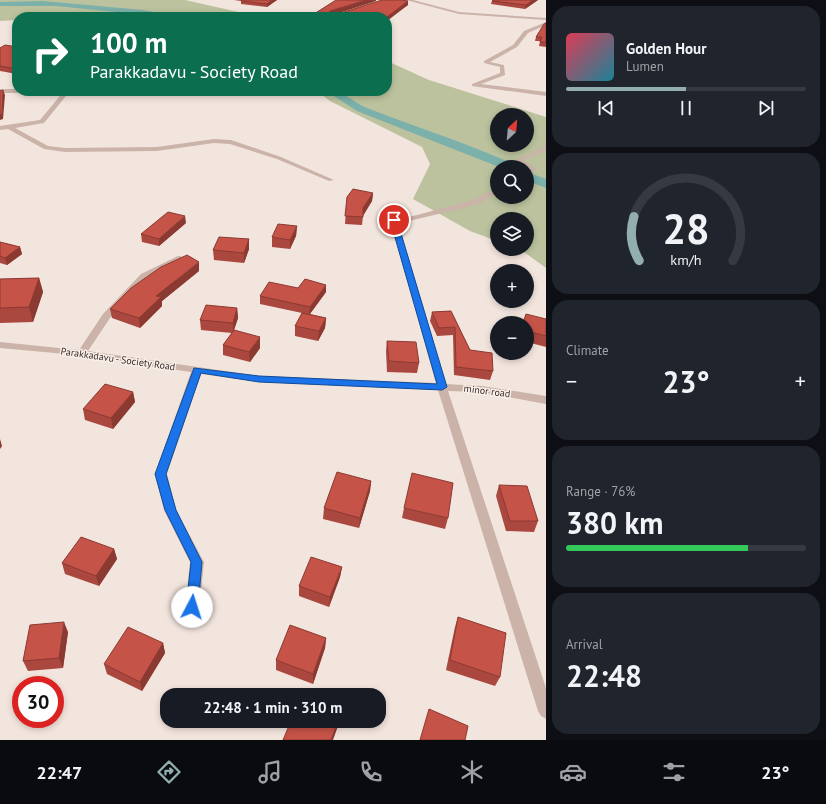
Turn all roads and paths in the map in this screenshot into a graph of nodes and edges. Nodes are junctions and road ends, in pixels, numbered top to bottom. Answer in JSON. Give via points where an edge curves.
{"nodes":[{"id":1,"x":408,"y":0,"type":"edge"},
{"id":2,"x":546,"y":19,"type":"edge"},
{"id":3,"x":546,"y":23,"type":"edge"},
{"id":4,"x":540,"y":26,"type":"junction"},
{"id":5,"x":546,"y":27,"type":"edge"},
{"id":6,"x":0,"y":91,"type":"edge"},
{"id":7,"x":12,"y":91,"type":"edge"},
{"id":8,"x":546,"y":94,"type":"edge"},
{"id":9,"x":63,"y":96,"type":"edge"},
{"id":10,"x":9,"y":127,"type":"junction"},
{"id":11,"x":0,"y":128,"type":"edge"},
{"id":12,"x":546,"y":149,"type":"edge"},
{"id":13,"x":518,"y":160,"type":"edge"},
{"id":14,"x":331,"y":180,"type":"dead end"},
{"id":15,"x":490,"y":194,"type":"edge"},
{"id":16,"x":178,"y":258,"type":"edge"},
{"id":17,"x":0,"y":345,"type":"edge"},
{"id":18,"x":82,"y":353,"type":"junction"},
{"id":19,"x":197,"y":370,"type":"junction"},
{"id":20,"x":259,"y":379,"type":"joint"},
{"id":21,"x":442,"y":387,"type":"junction"},
{"id":22,"x":546,"y":400,"type":"edge"},
{"id":23,"x":191,"y":622,"type":"dead end"},
{"id":24,"x":546,"y":711,"type":"edge"}],
"edges":[{"from":1,"to":2,"type":"street","via":[[459,12]]},
{"from":3,"to":4,"type":"street"},
{"from":4,"to":5,"type":"street"},
{"from":4,"to":8,"type":"street","via":[[526,32],[515,46],[486,62],[502,66],[503,74],[474,85]]},
{"from":6,"to":7,"type":"street"},
{"from":9,"to":10,"type":"street","via":[[42,122]]},
{"from":10,"to":11,"type":"street"},
{"from":10,"to":14,"type":"street","via":[[46,148],[65,150],[157,149],[214,141],[231,142],[279,158]]},
{"from":12,"to":13,"type":"street"},
{"from":15,"to":21,"type":"street","via":[[473,203],[413,218],[394,220]]},
{"from":16,"to":18,"type":"street","via":[[144,276],[106,316]]},
{"from":17,"to":18,"type":"street","name":"Parakkadavu - Society Road"},
{"from":18,"to":19,"type":"street","name":"Parakkadavu - Society Road"},
{"from":19,"to":20,"type":"street","name":"Parakkadavu - Society Road"},
{"from":19,"to":23,"type":"street","via":[[161,474],[170,510],[196,562]]},
{"from":20,"to":21,"type":"street","name":"minor road"},
{"from":21,"to":22,"type":"street","name":"minor road","via":[[482,389]]},
{"from":21,"to":24,"type":"street"}]}
